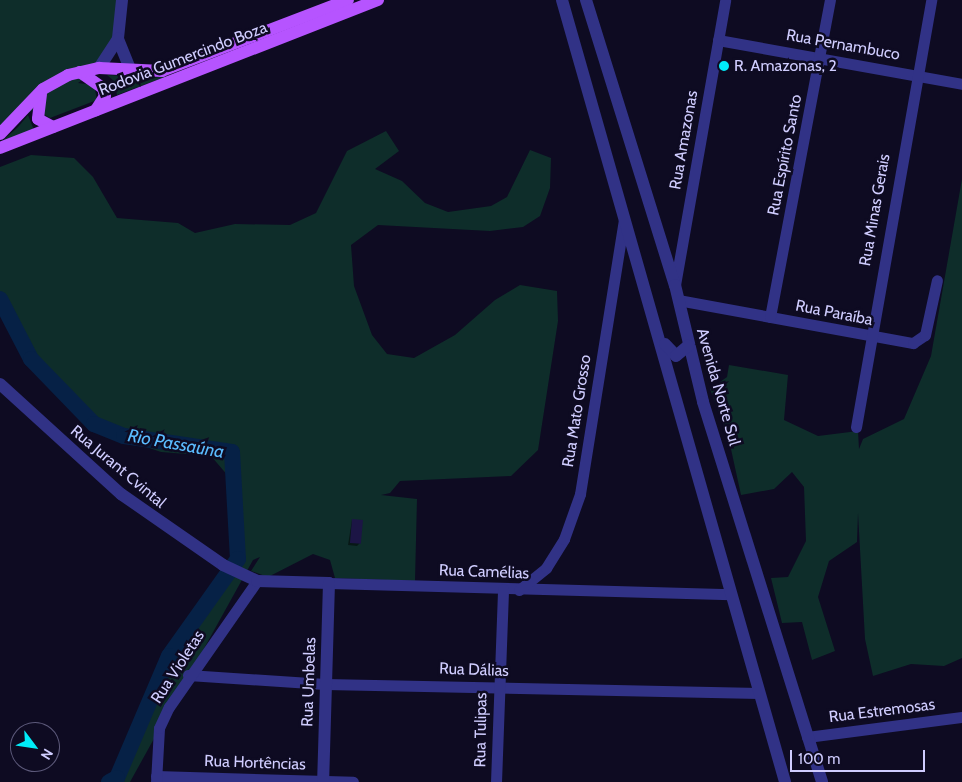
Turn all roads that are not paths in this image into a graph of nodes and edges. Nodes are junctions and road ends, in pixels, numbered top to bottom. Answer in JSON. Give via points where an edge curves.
{"nodes":[{"id":1,"x":122,"y":0,"type":"edge"},
{"id":2,"x":348,"y":0,"type":"edge"},
{"id":3,"x":378,"y":0,"type":"edge"},
{"id":4,"x":562,"y":0,"type":"edge"},
{"id":5,"x":586,"y":0,"type":"edge"},
{"id":6,"x":725,"y":0,"type":"edge"},
{"id":7,"x":830,"y":0,"type":"edge"},
{"id":8,"x":930,"y":0,"type":"edge"},
{"id":9,"x":118,"y":39,"type":"junction"},
{"id":10,"x":718,"y":40,"type":"junction"},
{"id":11,"x":821,"y":56,"type":"junction"},
{"id":12,"x":99,"y":68,"type":"junction"},
{"id":13,"x":80,"y":71,"type":"junction"},
{"id":14,"x":131,"y":72,"type":"junction"},
{"id":15,"x":916,"y":75,"type":"junction"},
{"id":16,"x":962,"y":84,"type":"edge"},
{"id":17,"x":43,"y":89,"type":"junction"},
{"id":18,"x":96,"y":110,"type":"junction"},
{"id":19,"x":53,"y":127,"type":"junction"},
{"id":20,"x":0,"y":134,"type":"edge"},
{"id":21,"x":0,"y":148,"type":"edge"},
{"id":22,"x":624,"y":218,"type":"junction"},
{"id":23,"x":937,"y":280,"type":"dead end"},
{"id":24,"x":675,"y":285,"type":"junction"},
{"id":25,"x":678,"y":300,"type":"junction"},
{"id":26,"x":770,"y":317,"type":"junction"},
{"id":27,"x":658,"y":330,"type":"junction"},
{"id":28,"x":868,"y":337,"type":"junction"},
{"id":29,"x":688,"y":346,"type":"junction"},
{"id":30,"x":671,"y":372,"type":"junction"},
{"id":31,"x":0,"y":384,"type":"edge"},
{"id":32,"x":703,"y":402,"type":"junction"},
{"id":33,"x":856,"y":427,"type":"dead end"},
{"id":34,"x":237,"y":574,"type":"joint"},
{"id":35,"x":258,"y":581,"type":"junction"},
{"id":36,"x":330,"y":583,"type":"junction"},
{"id":37,"x":503,"y":589,"type":"junction"},
{"id":38,"x":519,"y":590,"type":"junction"},
{"id":39,"x":731,"y":594,"type":"junction"},
{"id":40,"x":188,"y":675,"type":"junction"},
{"id":41,"x":325,"y":684,"type":"junction"},
{"id":42,"x":498,"y":687,"type":"junction"},
{"id":43,"x":759,"y":693,"type":"junction"},
{"id":44,"x":962,"y":718,"type":"edge"},
{"id":45,"x":807,"y":737,"type":"junction"},
{"id":46,"x":156,"y":779,"type":"edge"},
{"id":47,"x":323,"y":782,"type":"edge"},
{"id":48,"x":353,"y":782,"type":"edge"},
{"id":49,"x":496,"y":782,"type":"edge"},
{"id":50,"x":785,"y":782,"type":"edge"},
{"id":51,"x":822,"y":782,"type":"edge"}],
"edges":[{"from":1,"to":9,"type":"street"},
{"from":2,"to":14,"type":"main road","name":"Rodovia Gumercindo Boza","via":[[174,68]]},
{"from":3,"to":18,"type":"main road","name":"Rodovia Gumercindo Boza"},
{"from":4,"to":22,"type":"street"},
{"from":5,"to":24,"type":"street","name":"Avenida Norte Sul"},
{"from":6,"to":10,"type":"street","name":"Rua Amazonas"},
{"from":7,"to":11,"type":"street","name":"Rua Espírito Santo"},
{"from":8,"to":15,"type":"street","name":"Rua Minas Gerais"},
{"from":9,"to":12,"type":"street"},
{"from":9,"to":14,"type":"street"},
{"from":10,"to":11,"type":"street","name":"Rua Pernambuco"},
{"from":10,"to":24,"type":"street","name":"Rua Amazonas"},
{"from":11,"to":15,"type":"street","name":"Rua Pernambuco"},
{"from":11,"to":26,"type":"street","name":"Rua Espírito Santo"},
{"from":12,"to":13,"type":"main road","name":"Rodovia Gumercindo Boza"},
{"from":12,"to":14,"type":"main road","name":"Rodovia Gumercindo Boza"},
{"from":13,"to":17,"type":"main road","name":"Rodovia Gumercindo Boza"},
{"from":13,"to":18,"type":"main road","via":[[103,88],[105,96]]},
{"from":15,"to":16,"type":"street","name":"Rua Pernambuco"},
{"from":15,"to":28,"type":"street","name":"Rua Minas Gerais"},
{"from":17,"to":19,"type":"main road","via":[[36,113],[41,123]]},
{"from":17,"to":20,"type":"main road","name":"Rodovia Gumercindo Boza"},
{"from":18,"to":19,"type":"main road","name":"Rodovia Gumercindo Boza"},
{"from":19,"to":21,"type":"main road","name":"Rodovia Gumercindo Boza"},
{"from":22,"to":27,"type":"street"},
{"from":22,"to":38,"type":"street","name":"Rua Mato Grosso","via":[[580,494],[564,539],[546,568]]},
{"from":23,"to":28,"type":"street","name":"Rua Paraíba","via":[[921,340]]},
{"from":24,"to":25,"type":"street","name":"Avenida Norte Sul"},
{"from":25,"to":26,"type":"street","name":"Rua Paraíba"},
{"from":25,"to":29,"type":"street","name":"Avenida Norte Sul"},
{"from":26,"to":28,"type":"street","name":"Rua Paraíba"},
{"from":27,"to":29,"type":"street","via":[[670,354],[682,354]]},
{"from":27,"to":30,"type":"street"},
{"from":28,"to":33,"type":"street","name":"Rua Minas Gerais"},
{"from":29,"to":32,"type":"street","name":"Avenida Norte Sul"},
{"from":30,"to":32,"type":"street","via":[[687,371]]},
{"from":30,"to":39,"type":"street"},
{"from":31,"to":34,"type":"street","name":"Rua Jurant Cvintal","via":[[121,494]]},
{"from":32,"to":45,"type":"street","name":"Avenida Norte Sul"},
{"from":34,"to":35,"type":"street","name":"Rua Camélias"},
{"from":35,"to":36,"type":"street","name":"Rua Camélias"},
{"from":35,"to":40,"type":"street","name":"Rua Violetas"},
{"from":36,"to":37,"type":"street","name":"Rua Camélias"},
{"from":36,"to":41,"type":"street","name":"Rua Umbelas"},
{"from":37,"to":38,"type":"street","name":"Rua Camélias"},
{"from":37,"to":42,"type":"street","name":"Rua Tulipas"},
{"from":38,"to":39,"type":"street","name":"Rua Camélias"},
{"from":39,"to":43,"type":"street"},
{"from":40,"to":41,"type":"street","name":"Rua Dálias"},
{"from":40,"to":46,"type":"street","name":"Rua Violetas","via":[[159,728]]},
{"from":41,"to":42,"type":"street","name":"Rua Dálias"},
{"from":41,"to":47,"type":"street","name":"Rua Umbelas"},
{"from":42,"to":43,"type":"street","name":"Rua Dálias"},
{"from":42,"to":49,"type":"street","name":"Rua Tulipas"},
{"from":43,"to":50,"type":"street"},
{"from":44,"to":45,"type":"street","name":"Rua Estremosas"},
{"from":45,"to":51,"type":"street","name":"Avenida Norte Sul"},
{"from":46,"to":47,"type":"street","name":"Rua Hortências"},
{"from":47,"to":48,"type":"street","name":"Rua Hortências"}]}
